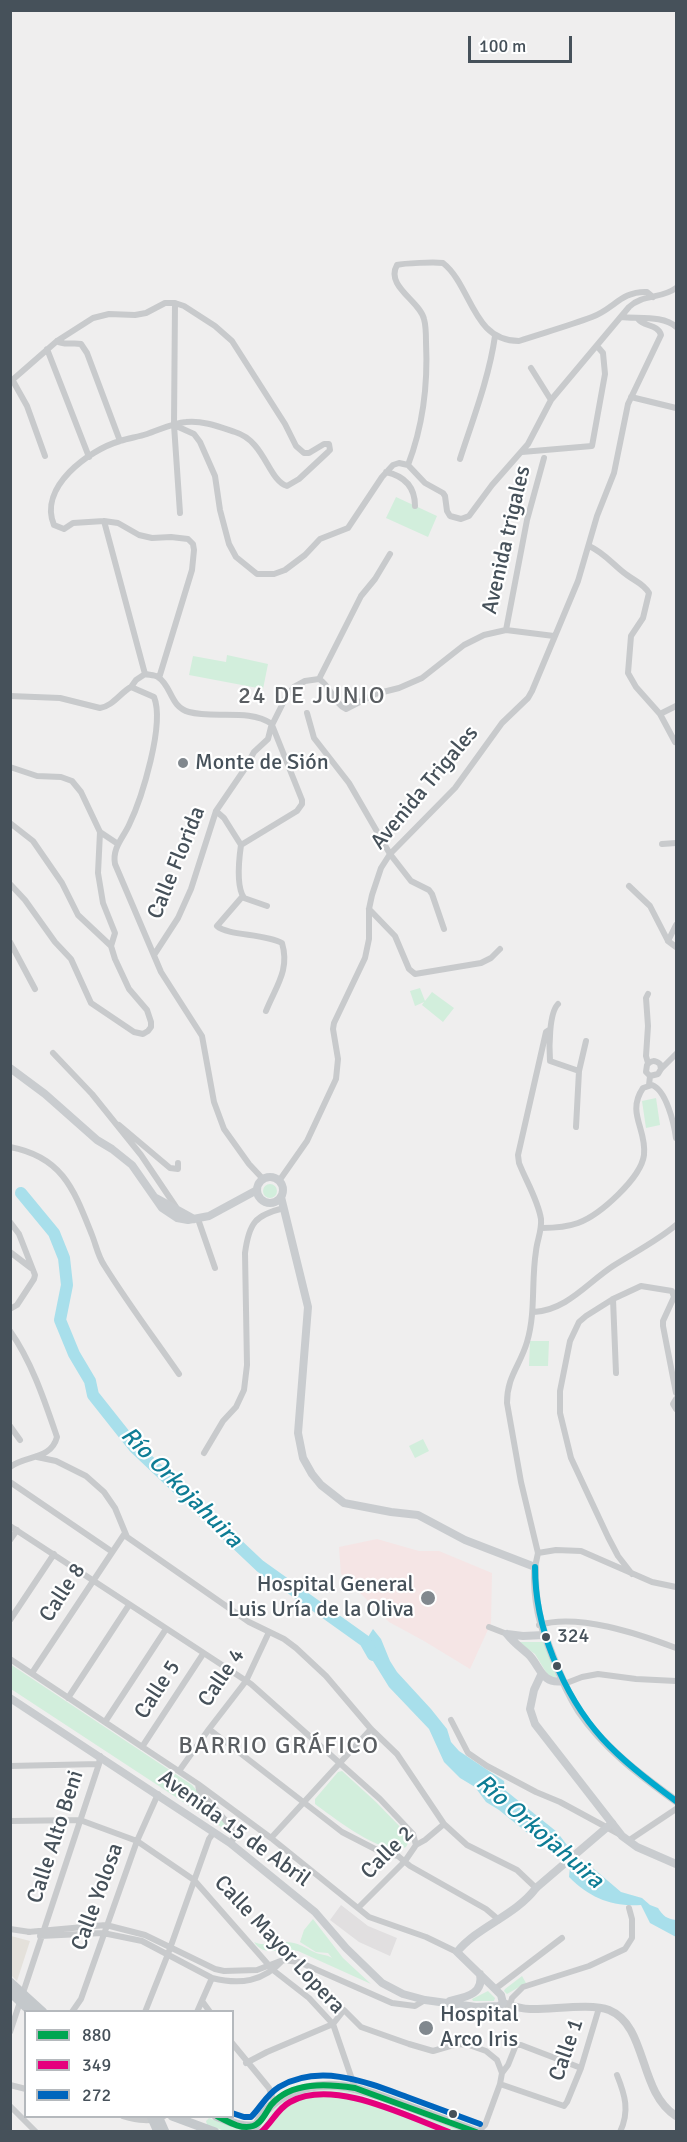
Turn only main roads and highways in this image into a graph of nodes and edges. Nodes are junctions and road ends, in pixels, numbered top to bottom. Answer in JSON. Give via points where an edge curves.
{"nodes":[{"id":1,"x":10,"y":1068,"type":"edge"},
{"id":2,"x":257,"y":1190,"type":"junction"},
{"id":3,"x":281,"y":1197,"type":"junction"},
{"id":4,"x":544,"y":1635,"type":"junction"},
{"id":5,"x":541,"y":1675,"type":"junction"},
{"id":6,"x":563,"y":1682,"type":"junction"},
{"id":7,"x":10,"y":1698,"type":"edge"},
{"id":8,"x":676,"y":1801,"type":"edge"},
{"id":9,"x":612,"y":1823,"type":"junction"},
{"id":10,"x":676,"y":1864,"type":"edge"},
{"id":11,"x":480,"y":1973,"type":"junction"},
{"id":12,"x":10,"y":1982,"type":"edge"},
{"id":13,"x":10,"y":1992,"type":"edge"},
{"id":14,"x":22,"y":1997,"type":"junction"},
{"id":15,"x":448,"y":2002,"type":"junction"},
{"id":16,"x":30,"y":2010,"type":"edge"},
{"id":17,"x":40,"y":2010,"type":"edge"},
{"id":18,"x":157,"y":2118,"type":"edge"},
{"id":19,"x":177,"y":2118,"type":"edge"},
{"id":20,"x":203,"y":2118,"type":"edge"},
{"id":21,"x":221,"y":2118,"type":"edge"},
{"id":22,"x":201,"y":2127,"type":"junction"},
{"id":23,"x":255,"y":2128,"type":"edge"},
{"id":24,"x":158,"y":2132,"type":"edge"},
{"id":25,"x":165,"y":2132,"type":"edge"},
{"id":26,"x":215,"y":2132,"type":"edge"},
{"id":27,"x":478,"y":2132,"type":"edge"}],
"edges":[{"from":1,"to":2,"type":"main road","via":[[127,1161],[156,1198],[175,1212],[196,1219]]},
{"from":2,"to":3,"type":"main road","via":[[266,1203]]},
{"from":2,"to":3,"type":"main road","via":[[263,1179],[272,1177],[283,1189]]},
{"from":3,"to":4,"type":"main road","via":[[308,1307],[298,1433],[303,1458],[312,1474],[344,1503],[418,1515],[465,1540],[535,1567],[536,1598]]},
{"from":4,"to":5,"type":"main road","via":[[507,1634],[532,1659]]},
{"from":4,"to":6,"type":"main road"},
{"from":5,"to":6,"type":"main road"},
{"from":5,"to":9,"type":"main road","via":[[530,1709],[535,1724]]},
{"from":6,"to":8,"type":"main road","via":[[578,1710],[618,1755]]},
{"from":7,"to":15,"type":"main road","name":"Avenida 15 de Abril","via":[[230,1843],[315,1912],[382,1983],[403,1994]]},
{"from":9,"to":10,"type":"main road","via":[[625,1839]]},
{"from":9,"to":11,"type":"main road","bridge":true,"via":[[457,1952]]},
{"from":11,"to":15,"type":"main road","via":[[477,1990]]},
{"from":11,"to":15,"type":"main road","name":"Avenida 15 de Abril","via":[[506,2004],[476,2007]]},
{"from":12,"to":14,"type":"main road"},
{"from":13,"to":14,"type":"main road"},
{"from":14,"to":16,"type":"main road"},
{"from":14,"to":17,"type":"main road"},
{"from":18,"to":24,"type":"main road"},
{"from":18,"to":25,"type":"main road"},
{"from":19,"to":22,"type":"main road"},
{"from":20,"to":22,"type":"main road"},
{"from":21,"to":23,"type":"main road"},
{"from":22,"to":26,"type":"main road"},
{"from":23,"to":27,"type":"main road","via":[[274,2102],[317,2084],[355,2088]]}]}
